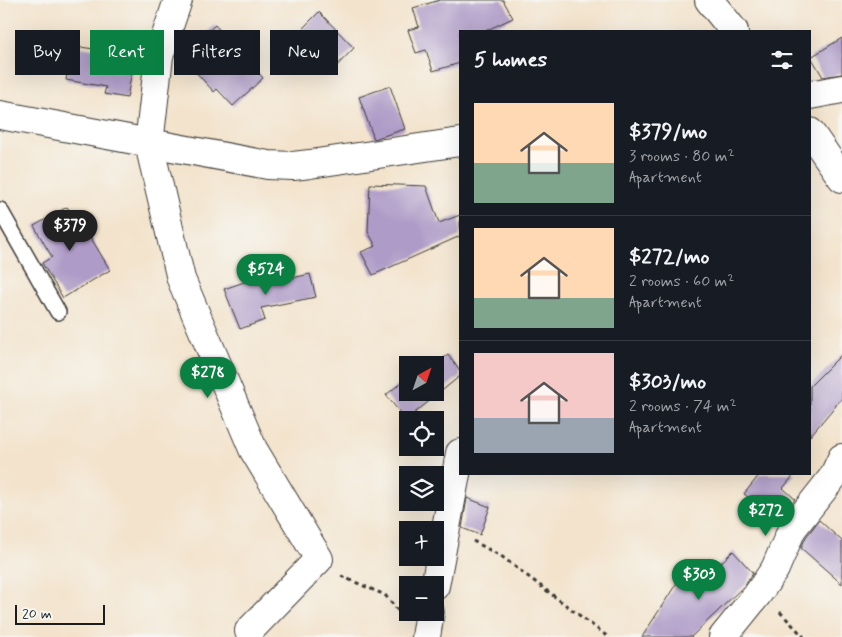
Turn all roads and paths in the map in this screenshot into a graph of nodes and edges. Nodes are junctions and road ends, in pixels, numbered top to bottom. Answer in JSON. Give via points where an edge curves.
{"nodes":[{"id":1,"x":178,"y":0,"type":"edge"},
{"id":2,"x":709,"y":0,"type":"edge"},
{"id":3,"x":733,"y":30,"type":"edge"},
{"id":4,"x":842,"y":89,"type":"edge"},
{"id":5,"x":811,"y":95,"type":"edge"},
{"id":6,"x":0,"y":115,"type":"edge"},
{"id":7,"x":811,"y":133,"type":"edge"},
{"id":8,"x":459,"y":142,"type":"edge"},
{"id":9,"x":149,"y":144,"type":"junction"},
{"id":10,"x":842,"y":178,"type":"edge"},
{"id":11,"x":0,"y":210,"type":"edge"},
{"id":12,"x":58,"y":312,"type":"dead end"},
{"id":13,"x":459,"y":458,"type":"edge"},
{"id":14,"x":842,"y":458,"type":"edge"},
{"id":15,"x":446,"y":527,"type":"junction"},
{"id":16,"x":319,"y":559,"type":"junction"},
{"id":17,"x":437,"y":576,"type":"edge"},
{"id":18,"x":757,"y":595,"type":"junction"},
{"id":19,"x":399,"y":612,"type":"edge"},
{"id":20,"x":429,"y":621,"type":"edge"},
{"id":21,"x":248,"y":631,"type":"dead end"},
{"id":22,"x":426,"y":637,"type":"edge"},
{"id":23,"x":608,"y":637,"type":"edge"},
{"id":24,"x":723,"y":637,"type":"edge"},
{"id":25,"x":804,"y":637,"type":"edge"}],
"edges":[{"from":1,"to":9,"type":"street","via":[[159,56]]},
{"from":2,"to":3,"type":"street"},
{"from":4,"to":5,"type":"street"},
{"from":6,"to":9,"type":"street"},
{"from":7,"to":10,"type":"street"},
{"from":8,"to":9,"type":"street","via":[[292,166],[268,165]]},
{"from":9,"to":16,"type":"street","via":[[181,279],[253,449]]},
{"from":11,"to":12,"type":"lane"},
{"from":13,"to":15,"type":"street"},
{"from":14,"to":18,"type":"street","via":[[833,477],[792,529],[775,569]]},
{"from":15,"to":17,"type":"street"},
{"from":15,"to":23,"type":"path","via":[[501,556]]},
{"from":16,"to":19,"type":"path","via":[[344,578],[385,594]]},
{"from":16,"to":21,"type":"street"},
{"from":18,"to":24,"type":"street"},
{"from":18,"to":25,"type":"path"},
{"from":20,"to":22,"type":"street"}]}
